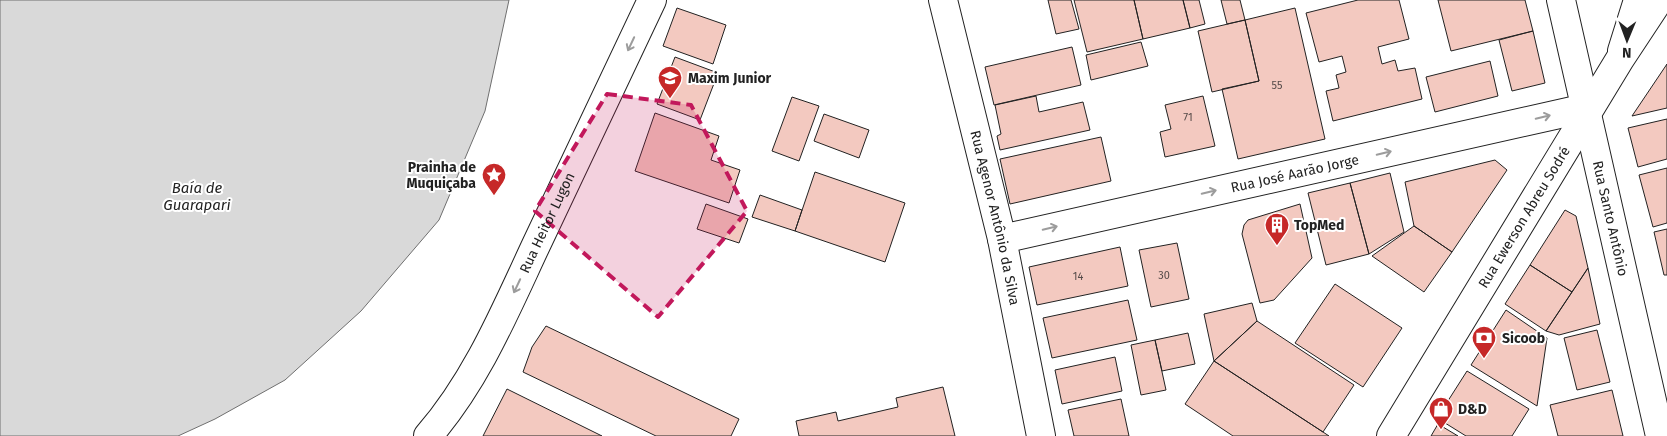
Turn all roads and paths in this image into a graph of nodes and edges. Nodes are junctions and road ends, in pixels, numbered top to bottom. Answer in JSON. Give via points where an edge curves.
{"nodes":[{"id":1,"x":652,"y":0,"type":"edge"},
{"id":2,"x":943,"y":0,"type":"edge"},
{"id":3,"x":1561,"y":0,"type":"edge"},
{"id":4,"x":1638,"y":0,"type":"edge"},
{"id":5,"x":1658,"y":0,"type":"edge"},
{"id":6,"x":1620,"y":59,"type":"junction"},
{"id":7,"x":1587,"y":111,"type":"junction"},
{"id":8,"x":1002,"y":238,"type":"junction"},
{"id":9,"x":428,"y":436,"type":"edge"},
{"id":10,"x":1041,"y":436,"type":"edge"},
{"id":11,"x":1391,"y":436,"type":"edge"},
{"id":12,"x":1660,"y":436,"type":"edge"}],
"edges":[{"from":1,"to":9,"type":"street","name":"Rua Heitor Lugon","one_way":true,"via":[[499,324],[469,379]]},
{"from":2,"to":8,"type":"street","name":"Rua Agenor Antônio da Silva"},
{"from":3,"to":7,"type":"street","name":"Rua Santo Antônio"},
{"from":4,"to":6,"type":"street"},
{"from":5,"to":6,"type":"street","name":"Rua Ewerson Abreu Sodré"},
{"from":6,"to":7,"type":"street","name":"Rua Ewerson Abreu Sodré"},
{"from":8,"to":7,"type":"street","name":"Rua José Aarão Jorge","one_way":true},
{"from":7,"to":11,"type":"street","name":"Rua Ewerson Abreu Sodré"},
{"from":7,"to":12,"type":"street","name":"Rua Santo Antônio"},
{"from":8,"to":10,"type":"street","name":"Rua Agenor Antônio da Silva"}]}
